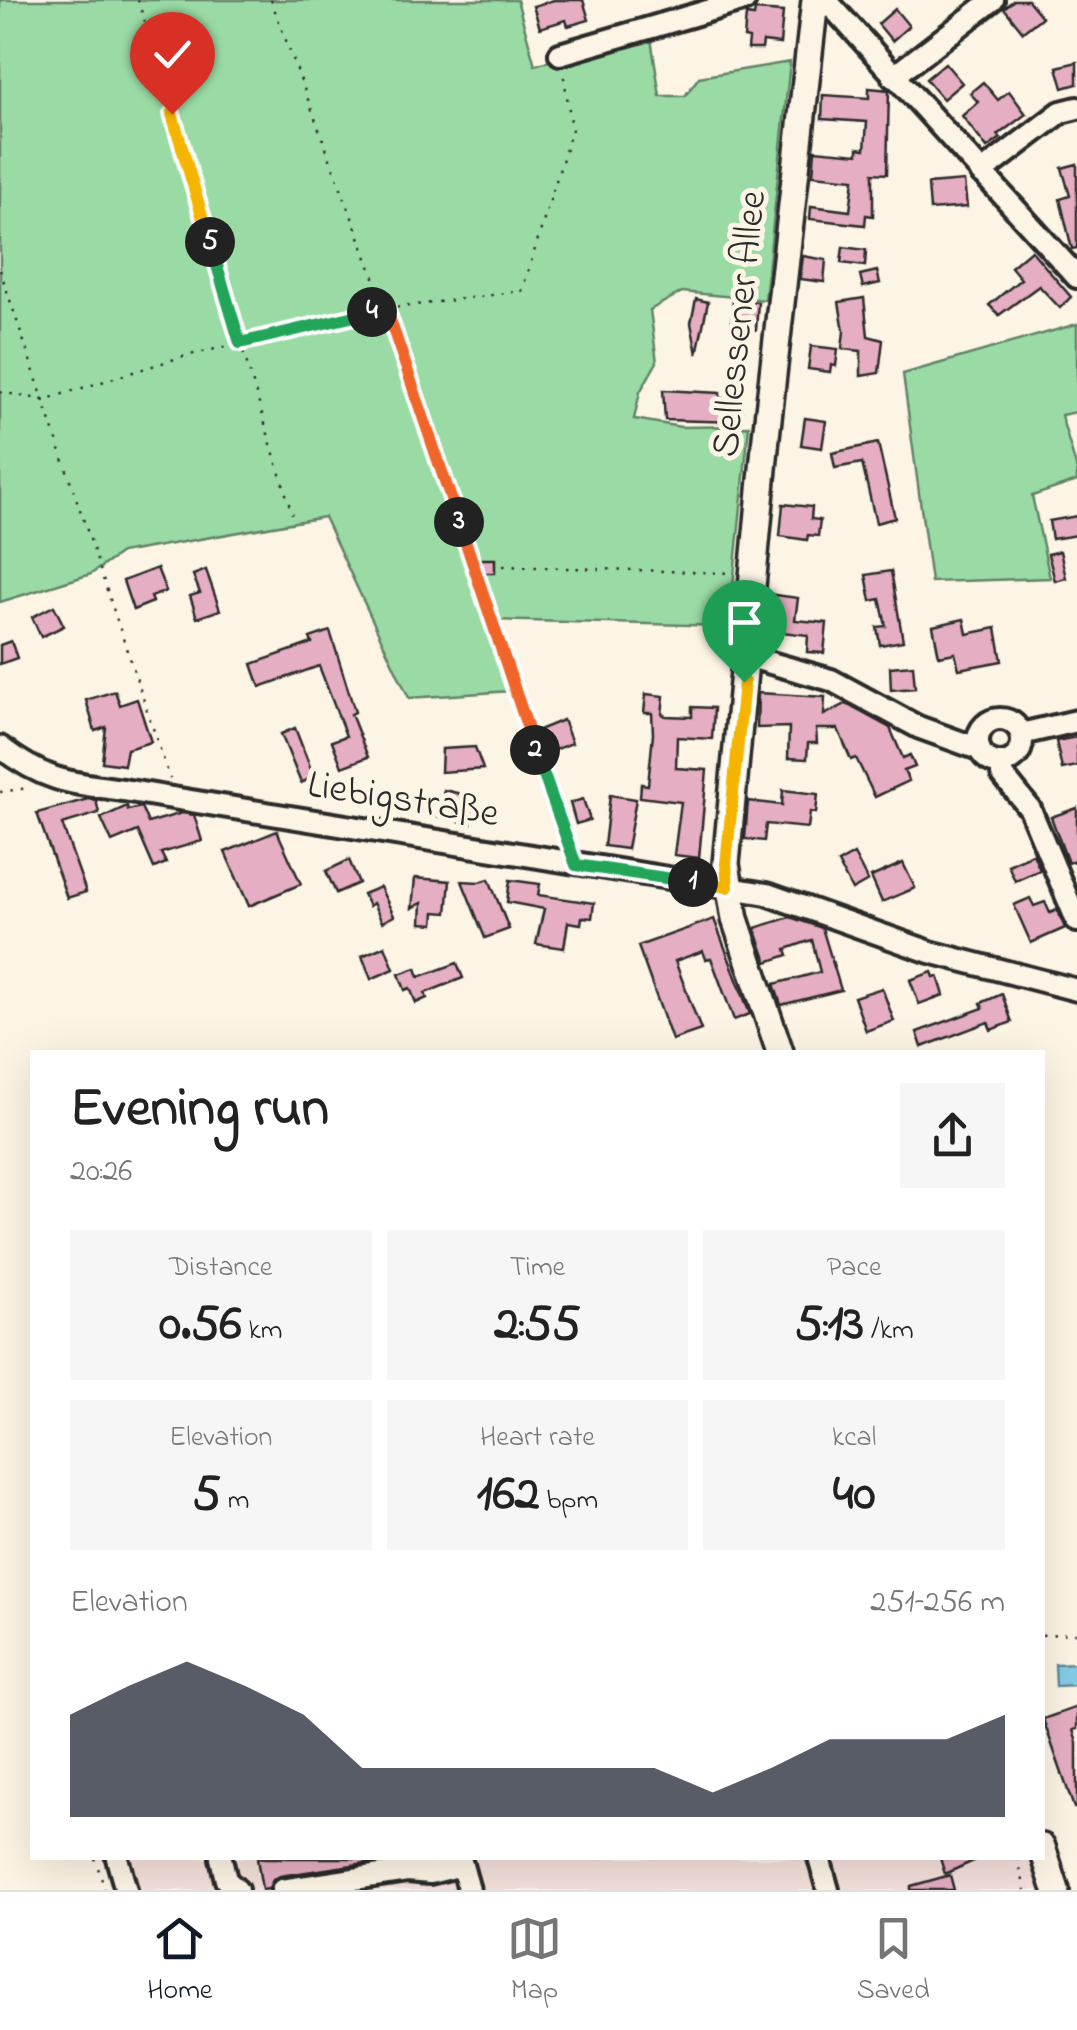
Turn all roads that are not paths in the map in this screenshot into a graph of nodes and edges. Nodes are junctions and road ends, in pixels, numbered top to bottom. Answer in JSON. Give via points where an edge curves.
{"nodes":[{"id":1,"x":745,"y":0,"type":"edge"},
{"id":2,"x":815,"y":0,"type":"edge"},
{"id":3,"x":826,"y":0,"type":"edge"},
{"id":4,"x":993,"y":0,"type":"edge"},
{"id":5,"x":560,"y":54,"type":"road end"},
{"id":6,"x":893,"y":77,"type":"junction"},
{"id":7,"x":1077,"y":108,"type":"edge"},
{"id":8,"x":981,"y":173,"type":"junction"},
{"id":9,"x":1077,"y":278,"type":"edge"},
{"id":10,"x":746,"y":656,"type":"junction"},
{"id":11,"x":1077,"y":721,"type":"edge"},
{"id":12,"x":1021,"y":734,"type":"junction"},
{"id":13,"x":0,"y":747,"type":"edge"},
{"id":14,"x":979,"y":749,"type":"junction"},
{"id":15,"x":1005,"y":764,"type":"junction"},
{"id":16,"x":728,"y":887,"type":"junction"},
{"id":17,"x":1077,"y":921,"type":"edge"},
{"id":18,"x":1077,"y":990,"type":"edge"},
{"id":19,"x":779,"y":1050,"type":"edge"},
{"id":20,"x":1045,"y":1855,"type":"edge"},
{"id":21,"x":117,"y":1860,"type":"edge"},
{"id":22,"x":222,"y":1860,"type":"edge"},
{"id":23,"x":820,"y":1860,"type":"edge"},
{"id":24,"x":461,"y":1861,"type":"edge"},
{"id":25,"x":126,"y":1890,"type":"edge"},
{"id":26,"x":236,"y":1890,"type":"edge"},
{"id":27,"x":282,"y":1890,"type":"edge"},
{"id":28,"x":469,"y":1890,"type":"edge"},
{"id":29,"x":828,"y":1890,"type":"edge"},
{"id":30,"x":1056,"y":1890,"type":"edge"}],
"edges":[{"from":1,"to":5,"type":"street"},
{"from":2,"to":10,"type":"main road","name":"Sellessener Allee"},
{"from":3,"to":6,"type":"street"},
{"from":4,"to":6,"type":"street"},
{"from":6,"to":8,"type":"street"},
{"from":7,"to":8,"type":"street","via":[[1061,112]]},
{"from":8,"to":9,"type":"street"},
{"from":10,"to":14,"type":"street","via":[[831,680],[918,727]]},
{"from":10,"to":16,"type":"main road","name":"Sellessener Allee"},
{"from":11,"to":12,"type":"street"},
{"from":12,"to":14,"type":"street","via":[[1011,722],[989,722],[979,734]]},
{"from":12,"to":15,"type":"street","via":[[1022,749]]},
{"from":13,"to":16,"type":"street","name":"Liebigstraße","via":[[62,782]]},
{"from":14,"to":15,"type":"street","via":[[986,759]]},
{"from":15,"to":17,"type":"street","via":[[1002,774],[1030,809]]},
{"from":16,"to":18,"type":"street","name":"Liebigstraße","via":[[767,894],[930,952]]},
{"from":16,"to":19,"type":"main road","name":"Sellessener Allee"},
{"from":20,"to":30,"type":"main road"},
{"from":21,"to":25,"type":"street"},
{"from":22,"to":26,"type":"street"},
{"from":23,"to":29,"type":"street"},
{"from":24,"to":27,"type":"street","via":[[430,1873]]},
{"from":24,"to":28,"type":"street"}]}
